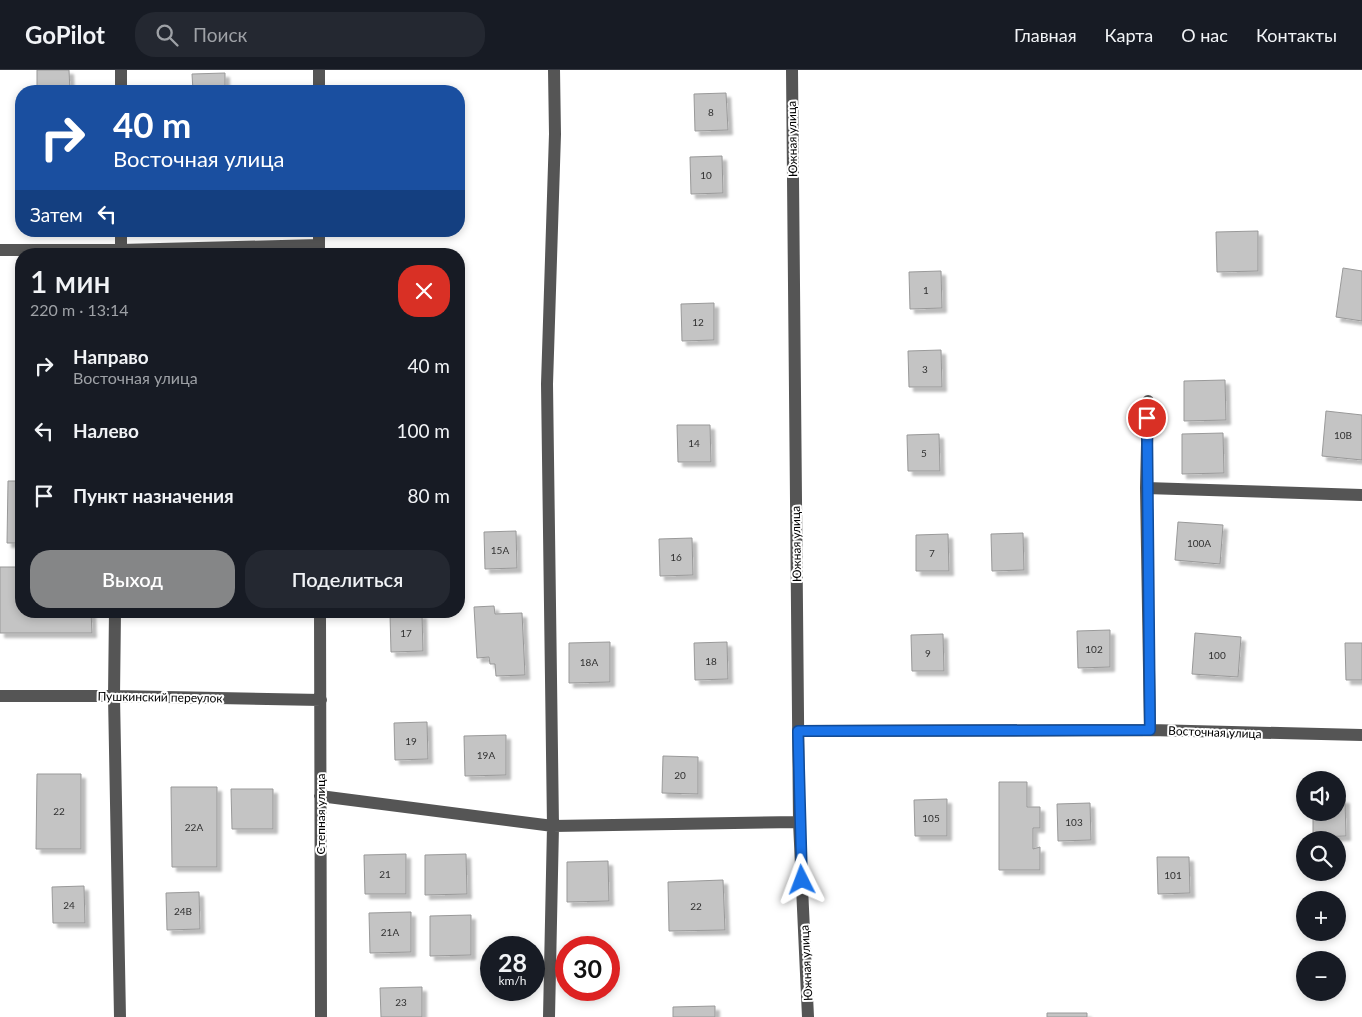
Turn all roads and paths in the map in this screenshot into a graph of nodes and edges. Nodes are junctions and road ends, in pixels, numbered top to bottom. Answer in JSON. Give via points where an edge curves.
{"nodes":[{"id":1,"x":121,"y":70,"type":"edge"},
{"id":2,"x":319,"y":70,"type":"edge"},
{"id":3,"x":554,"y":70,"type":"edge"},
{"id":4,"x":792,"y":70,"type":"edge"},
{"id":5,"x":121,"y":85,"type":"edge"},
{"id":6,"x":319,"y":85,"type":"edge"},
{"id":7,"x":0,"y":250,"type":"edge"},
{"id":8,"x":15,"y":250,"type":"edge"},
{"id":9,"x":1148,"y":401,"type":"dead end"},
{"id":10,"x":1146,"y":488,"type":"junction"},
{"id":11,"x":1362,"y":496,"type":"edge"},
{"id":12,"x":115,"y":618,"type":"edge"},
{"id":13,"x":320,"y":618,"type":"edge"},
{"id":14,"x":0,"y":696,"type":"edge"},
{"id":15,"x":114,"y":696,"type":"junction"},
{"id":16,"x":321,"y":700,"type":"junction"},
{"id":17,"x":1150,"y":730,"type":"junction"},
{"id":18,"x":798,"y":731,"type":"junction"},
{"id":19,"x":1362,"y":735,"type":"edge"},
{"id":20,"x":320,"y":796,"type":"junction"},
{"id":21,"x":799,"y":822,"type":"junction"},
{"id":22,"x":553,"y":826,"type":"junction"},
{"id":23,"x":120,"y":1017,"type":"edge"},
{"id":24,"x":321,"y":1017,"type":"edge"},
{"id":25,"x":549,"y":1017,"type":"edge"},
{"id":26,"x":808,"y":1017,"type":"edge"}],
"edges":[{"from":1,"to":5,"type":"street"},
{"from":2,"to":6,"type":"street"},
{"from":3,"to":22,"type":"street","via":[[547,384]]},
{"from":4,"to":18,"type":"street","name":"Южная улица"},
{"from":7,"to":8,"type":"street"},
{"from":9,"to":10,"type":"street"},
{"from":10,"to":11,"type":"street"},
{"from":10,"to":17,"type":"street"},
{"from":12,"to":15,"type":"street"},
{"from":13,"to":16,"type":"street","name":"Степная улица"},
{"from":14,"to":15,"type":"street","name":"Пушкинский переулок"},
{"from":15,"to":16,"type":"street","name":"Пушкинский переулок"},
{"from":15,"to":23,"type":"street"},
{"from":16,"to":20,"type":"street","name":"Степная улица"},
{"from":17,"to":18,"type":"street","name":"Восточная улица"},
{"from":17,"to":19,"type":"street","name":"Восточная улица"},
{"from":18,"to":21,"type":"street","name":"Южная улица"},
{"from":20,"to":22,"type":"street"},
{"from":20,"to":24,"type":"street","name":"Степная улица"},
{"from":21,"to":22,"type":"street"},
{"from":21,"to":26,"type":"street","name":"Южная улица"},
{"from":22,"to":25,"type":"street"}]}
